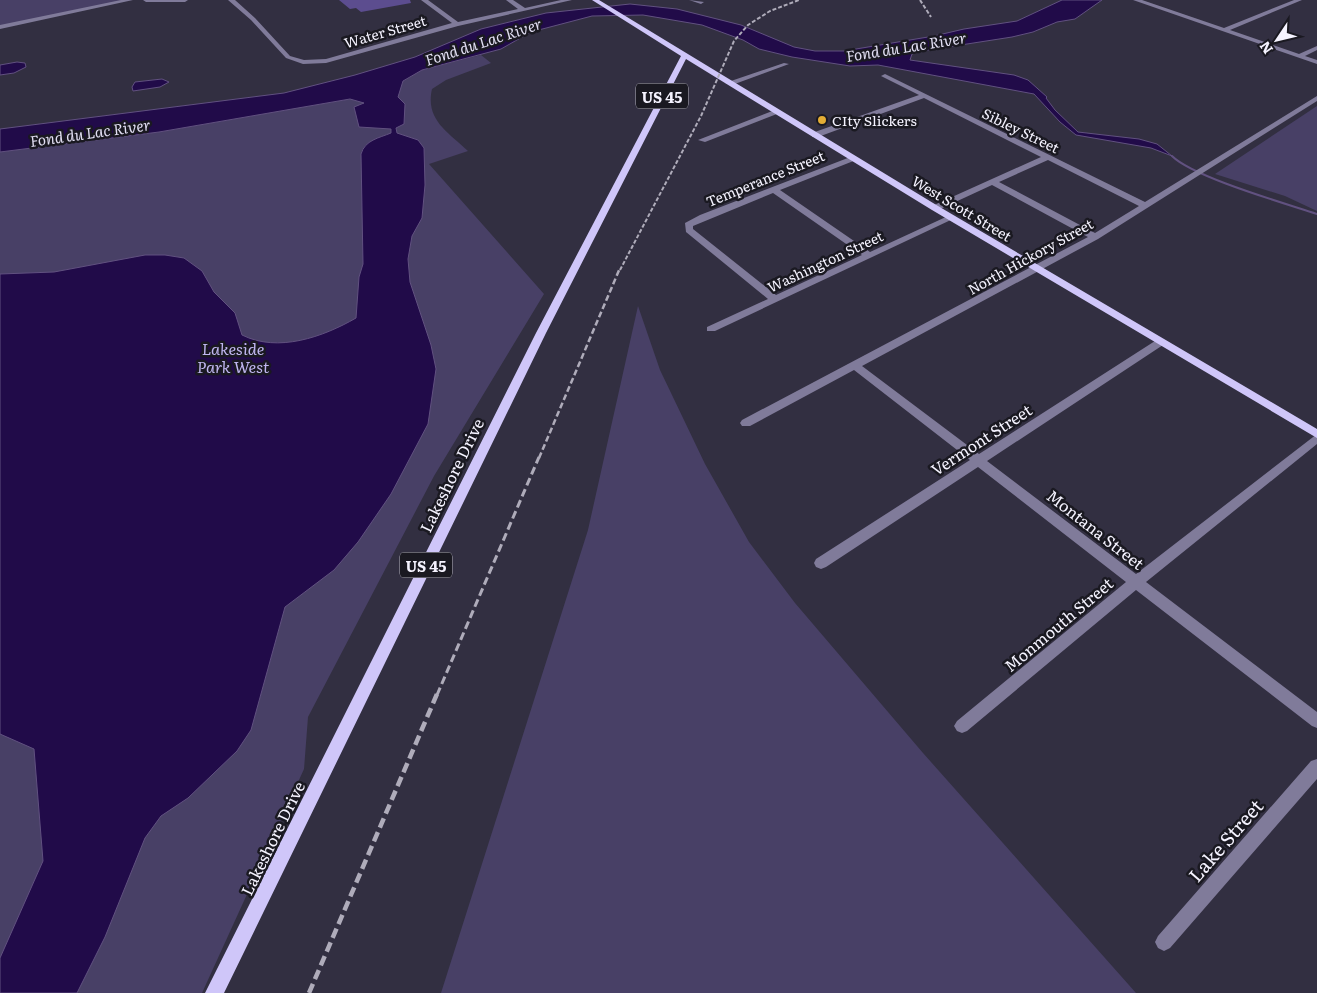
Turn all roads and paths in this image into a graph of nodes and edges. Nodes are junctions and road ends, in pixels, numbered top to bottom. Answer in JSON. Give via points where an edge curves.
{"nodes":[{"id":1,"x":130,"y":0,"type":"edge"},
{"id":2,"x":146,"y":0,"type":"edge"},
{"id":3,"x":185,"y":0,"type":"edge"},
{"id":4,"x":231,"y":0,"type":"edge"},
{"id":5,"x":424,"y":0,"type":"edge"},
{"id":6,"x":509,"y":0,"type":"edge"},
{"id":7,"x":569,"y":0,"type":"edge"},
{"id":8,"x":595,"y":0,"type":"edge"},
{"id":9,"x":692,"y":0,"type":"edge"},
{"id":10,"x":1136,"y":0,"type":"edge"},
{"id":11,"x":1156,"y":0,"type":"edge"},
{"id":12,"x":1299,"y":0,"type":"edge"},
{"id":13,"x":701,"y":2,"type":"dead end"},
{"id":14,"x":1146,"y":3,"type":"junction"},
{"id":15,"x":524,"y":10,"type":"junction"},
{"id":16,"x":457,"y":24,"type":"junction"},
{"id":17,"x":0,"y":27,"type":"edge"},
{"id":18,"x":1225,"y":30,"type":"junction"},
{"id":19,"x":1317,"y":48,"type":"edge"},
{"id":20,"x":684,"y":55,"type":"junction"},
{"id":21,"x":1300,"y":56,"type":"junction"},
{"id":22,"x":1317,"y":62,"type":"edge"},
{"id":23,"x":786,"y":64,"type":"dead end"},
{"id":24,"x":885,"y":76,"type":"dead end"},
{"id":25,"x":728,"y":82,"type":"junction"},
{"id":26,"x":924,"y":96,"type":"junction"},
{"id":27,"x":1317,"y":98,"type":"edge"},
{"id":28,"x":778,"y":112,"type":"junction"},
{"id":29,"x":815,"y":135,"type":"junction"},
{"id":30,"x":702,"y":140,"type":"dead end"},
{"id":31,"x":1047,"y":157,"type":"junction"},
{"id":32,"x":853,"y":158,"type":"junction"},
{"id":33,"x":994,"y":182,"type":"junction"},
{"id":34,"x":773,"y":189,"type":"junction"},
{"id":35,"x":1147,"y":206,"type":"junction"},
{"id":36,"x":935,"y":208,"type":"junction"},
{"id":37,"x":951,"y":218,"type":"junction"},
{"id":38,"x":1095,"y":237,"type":"junction"},
{"id":39,"x":868,"y":255,"type":"junction"},
{"id":40,"x":1037,"y":270,"type":"junction"},
{"id":41,"x":775,"y":299,"type":"junction"},
{"id":42,"x":711,"y":329,"type":"dead end"},
{"id":43,"x":1159,"y":343,"type":"junction"},
{"id":44,"x":854,"y":365,"type":"junction"},
{"id":45,"x":746,"y":423,"type":"dead end"},
{"id":46,"x":1317,"y":436,"type":"edge"},
{"id":47,"x":978,"y":461,"type":"junction"},
{"id":48,"x":821,"y":563,"type":"dead end"},
{"id":49,"x":1136,"y":582,"type":"junction"},
{"id":50,"x":1317,"y":721,"type":"edge"},
{"id":51,"x":962,"y":726,"type":"dead end"},
{"id":52,"x":1317,"y":767,"type":"edge"},
{"id":53,"x":1164,"y":942,"type":"dead end"},
{"id":54,"x":214,"y":993,"type":"edge"}],
"edges":[{"from":1,"to":17,"type":"street"},
{"from":2,"to":3,"type":"street"},
{"from":4,"to":16,"type":"street","name":"Water Street","via":[[286,56],[305,62],[326,61]]},
{"from":5,"to":16,"type":"street"},
{"from":6,"to":15,"type":"street"},
{"from":7,"to":15,"type":"street","name":"Water Street"},
{"from":8,"to":20,"type":"main road","name":"West Scott Street"},
{"from":9,"to":13,"type":"street"},
{"from":10,"to":14,"type":"street"},
{"from":11,"to":14,"type":"street"},
{"from":12,"to":18,"type":"street"},
{"from":14,"to":18,"type":"street"},
{"from":15,"to":16,"type":"street","name":"Water Street"},
{"from":18,"to":21,"type":"street"},
{"from":19,"to":21,"type":"street"},
{"from":20,"to":25,"type":"main road","name":"West Scott Street"},
{"from":20,"to":54,"type":"main road","name":"Lakeshore Drive","number":"US 45","via":[[586,251],[541,333]]},
{"from":21,"to":22,"type":"street"},
{"from":23,"to":25,"type":"street"},
{"from":24,"to":26,"type":"street","name":"Sibley Street"},
{"from":25,"to":28,"type":"main road","name":"West Scott Street"},
{"from":26,"to":29,"type":"street"},
{"from":26,"to":31,"type":"street","name":"Sibley Street"},
{"from":27,"to":35,"type":"street","name":"North Hickory Street"},
{"from":28,"to":29,"type":"main road","name":"West Scott Street"},
{"from":28,"to":30,"type":"street"},
{"from":29,"to":32,"type":"main road","name":"West Scott Street"},
{"from":31,"to":33,"type":"street"},
{"from":31,"to":35,"type":"street","name":"Sibley Street"},
{"from":32,"to":34,"type":"street","name":"Temperance Street"},
{"from":32,"to":36,"type":"main road","name":"West Scott Street"},
{"from":33,"to":36,"type":"street"},
{"from":33,"to":38,"type":"street"},
{"from":34,"to":39,"type":"street"},
{"from":34,"to":41,"type":"street","name":"Temperance Street","via":[[688,225],[689,230]]},
{"from":35,"to":38,"type":"street","name":"North Hickory Street"},
{"from":36,"to":37,"type":"main road","name":"West Scott Street"},
{"from":37,"to":39,"type":"street","name":"Washington Street"},
{"from":37,"to":40,"type":"main road","name":"West Scott Street"},
{"from":38,"to":40,"type":"street","name":"North Hickory Street"},
{"from":39,"to":41,"type":"street","name":"Washington Street"},
{"from":40,"to":43,"type":"main road","name":"West Scott Street"},
{"from":40,"to":44,"type":"street","name":"North Hickory Street"},
{"from":41,"to":42,"type":"street","name":"Washington Street"},
{"from":43,"to":46,"type":"main road","name":"West Scott Street"},
{"from":43,"to":47,"type":"street","name":"Vermont Street"},
{"from":44,"to":45,"type":"street","name":"North Hickory Street"},
{"from":44,"to":47,"type":"street","name":"Montana Street"},
{"from":46,"to":49,"type":"street","name":"Monmouth Street"},
{"from":47,"to":48,"type":"street","name":"Vermont Street"},
{"from":47,"to":49,"type":"street","name":"Montana Street"},
{"from":49,"to":50,"type":"street","name":"Montana Street"},
{"from":49,"to":51,"type":"street","name":"Monmouth Street"},
{"from":52,"to":53,"type":"street","name":"Lake Street"}]}
